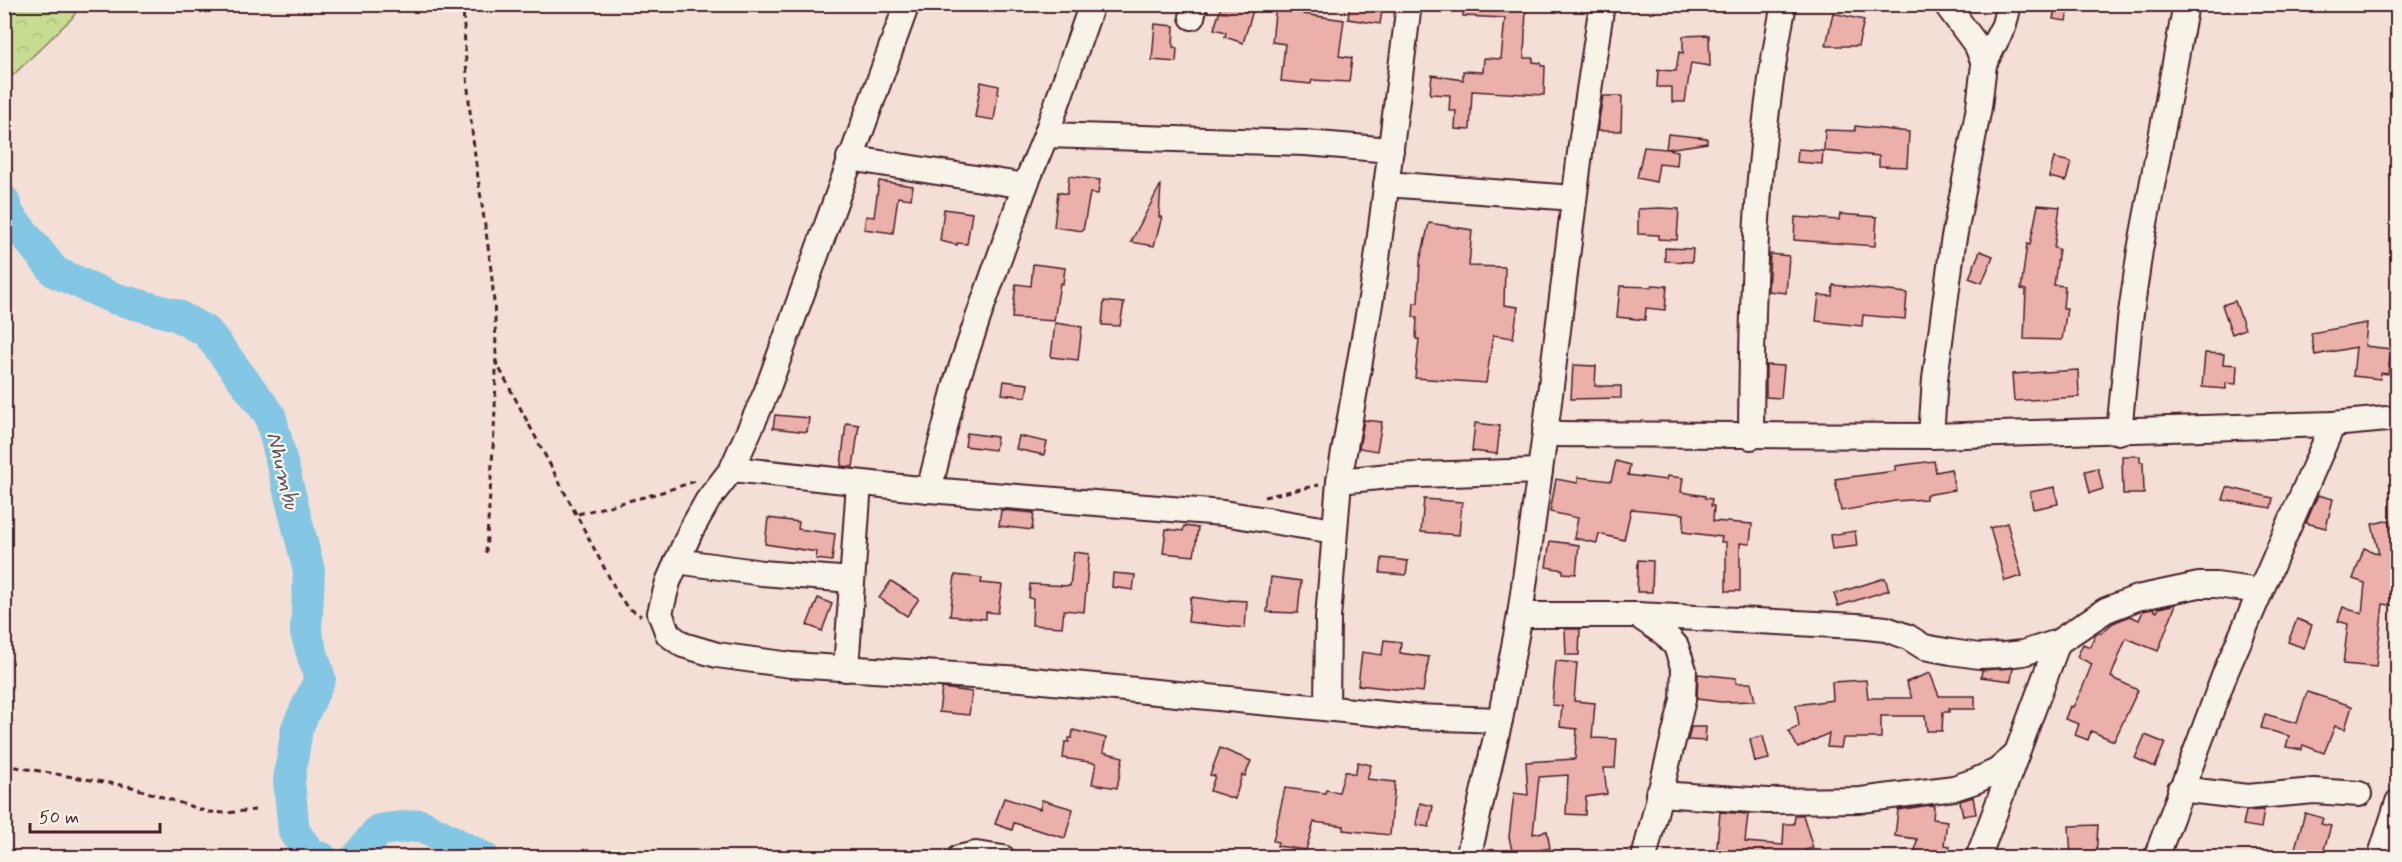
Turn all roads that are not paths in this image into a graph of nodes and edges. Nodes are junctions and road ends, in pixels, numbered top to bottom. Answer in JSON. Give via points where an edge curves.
{"nodes":[{"id":1,"x":907,"y":4,"type":"edge"},
{"id":2,"x":1092,"y":4,"type":"edge"},
{"id":3,"x":1408,"y":4,"type":"edge"},
{"id":4,"x":1602,"y":4,"type":"edge"},
{"id":5,"x":1784,"y":4,"type":"edge"},
{"id":6,"x":1947,"y":4,"type":"edge"},
{"id":7,"x":2009,"y":4,"type":"edge"},
{"id":8,"x":2186,"y":4,"type":"edge"},
{"id":9,"x":1984,"y":64,"type":"junction"},
{"id":10,"x":1046,"y":135,"type":"junction"},
{"id":11,"x":1391,"y":150,"type":"junction"},
{"id":12,"x":849,"y":158,"type":"junction"},
{"id":13,"x":1386,"y":184,"type":"junction"},
{"id":14,"x":1025,"y":186,"type":"junction"},
{"id":15,"x":1574,"y":198,"type":"junction"},
{"id":16,"x":2397,"y":418,"type":"edge"},
{"id":17,"x":2333,"y":424,"type":"junction"},
{"id":18,"x":2119,"y":432,"type":"junction"},
{"id":19,"x":1545,"y":434,"type":"junction"},
{"id":20,"x":1931,"y":436,"type":"junction"},
{"id":21,"x":1751,"y":437,"type":"junction"},
{"id":22,"x":732,"y":469,"type":"junction"},
{"id":23,"x":1540,"y":471,"type":"junction"},
{"id":24,"x":1340,"y":481,"type":"junction"},
{"id":25,"x":859,"y":483,"type":"junction"},
{"id":26,"x":929,"y":490,"type":"junction"},
{"id":27,"x":1334,"y":531,"type":"junction"},
{"id":28,"x":677,"y":561,"type":"junction"},
{"id":29,"x":852,"y":580,"type":"junction"},
{"id":30,"x":2260,"y":591,"type":"junction"},
{"id":31,"x":1520,"y":615,"type":"junction"},
{"id":32,"x":1637,"y":615,"type":"junction"},
{"id":33,"x":2058,"y":642,"type":"junction"},
{"id":34,"x":846,"y":669,"type":"junction"},
{"id":35,"x":1327,"y":707,"type":"junction"},
{"id":36,"x":1500,"y":720,"type":"junction"},
{"id":37,"x":2016,"y":755,"type":"junction"},
{"id":38,"x":2180,"y":789,"type":"junction"},
{"id":39,"x":1658,"y":794,"type":"junction"},
{"id":40,"x":2359,"y":794,"type":"dead end"},
{"id":41,"x":2397,"y":802,"type":"edge"},
{"id":42,"x":959,"y":858,"type":"edge"},
{"id":43,"x":1003,"y":858,"type":"edge"},
{"id":44,"x":1468,"y":858,"type":"edge"},
{"id":45,"x":1644,"y":858,"type":"edge"},
{"id":46,"x":1978,"y":858,"type":"edge"},
{"id":47,"x":2156,"y":858,"type":"edge"},
{"id":48,"x":2380,"y":858,"type":"edge"}],
"edges":[{"from":1,"to":12,"type":"street"},
{"from":2,"to":10,"type":"street"},
{"from":3,"to":11,"type":"street"},
{"from":4,"to":15,"type":"street"},
{"from":5,"to":21,"type":"street","via":[[1771,78],[1753,271]]},
{"from":6,"to":9,"type":"street","via":[[1977,46]]},
{"from":7,"to":9,"type":"street","via":[[2007,17]]},
{"from":8,"to":18,"type":"street","via":[[2140,250]]},
{"from":9,"to":20,"type":"street","via":[[1953,243]]},
{"from":10,"to":11,"type":"street","via":[[1305,143]]},
{"from":10,"to":14,"type":"street"},
{"from":11,"to":13,"type":"street"},
{"from":12,"to":14,"type":"street"},
{"from":12,"to":22,"type":"street","via":[[784,348]]},
{"from":13,"to":15,"type":"street"},
{"from":13,"to":24,"type":"street","via":[[1375,275]]},
{"from":14,"to":26,"type":"street","via":[[957,380]]},
{"from":15,"to":19,"type":"street"},
{"from":16,"to":17,"type":"street"},
{"from":17,"to":18,"type":"street"},
{"from":17,"to":30,"type":"street"},
{"from":18,"to":20,"type":"street"},
{"from":19,"to":21,"type":"street"},
{"from":19,"to":23,"type":"street"},
{"from":20,"to":21,"type":"street"},
{"from":22,"to":25,"type":"street"},
{"from":22,"to":28,"type":"street","via":[[708,500]]},
{"from":23,"to":24,"type":"street"},
{"from":23,"to":31,"type":"street"},
{"from":24,"to":27,"type":"street"},
{"from":25,"to":26,"type":"street"},
{"from":25,"to":29,"type":"street"},
{"from":26,"to":27,"type":"street","via":[[1223,513]]},
{"from":27,"to":35,"type":"street"},
{"from":28,"to":29,"type":"street"},
{"from":28,"to":34,"type":"street","via":[[660,618],[668,634],[683,645],[717,655]]},
{"from":29,"to":34,"type":"street"},
{"from":30,"to":33,"type":"street","via":[[2199,585],[2137,598],[2106,610]]},
{"from":30,"to":38,"type":"street"},
{"from":31,"to":32,"type":"street"},
{"from":31,"to":36,"type":"street"},
{"from":32,"to":33,"type":"street","via":[[1886,629],[1924,647],[1979,656],[2023,653]]},
{"from":32,"to":39,"type":"street","via":[[1676,646],[1684,670],[1683,700]]},
{"from":33,"to":37,"type":"street"},
{"from":34,"to":35,"type":"street"},
{"from":35,"to":36,"type":"street","via":[[1415,717]]},
{"from":36,"to":44,"type":"street"},
{"from":37,"to":39,"type":"street","via":[[1997,771],[1954,788],[1861,800],[1768,801]]},
{"from":37,"to":46,"type":"street"},
{"from":38,"to":40,"type":"street","via":[[2247,797],[2314,790]]},
{"from":38,"to":47,"type":"street"},
{"from":39,"to":45,"type":"street"},
{"from":41,"to":48,"type":"street"},
{"from":42,"to":43,"type":"street","via":[[976,854]]}]}
